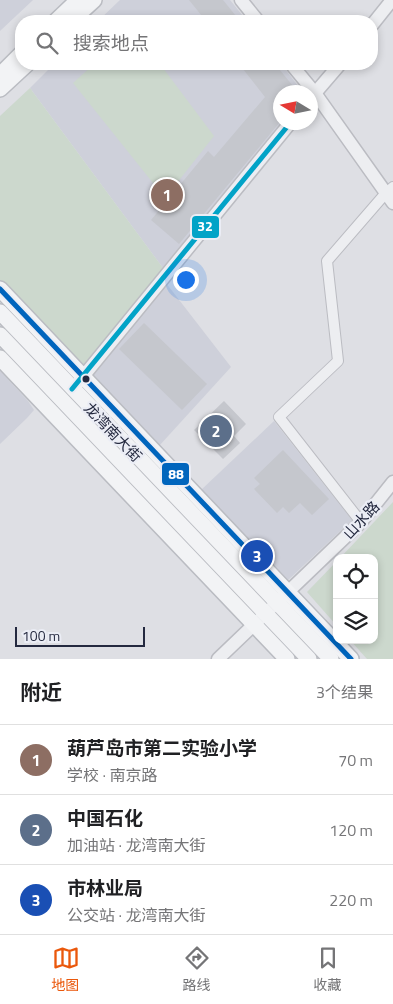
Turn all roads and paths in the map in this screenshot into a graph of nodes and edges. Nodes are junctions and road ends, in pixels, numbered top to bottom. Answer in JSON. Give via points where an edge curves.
{"nodes":[{"id":1,"x":78,"y":0,"type":"edge"},
{"id":2,"x":94,"y":0,"type":"edge"},
{"id":3,"x":241,"y":0,"type":"edge"},
{"id":4,"x":392,"y":0,"type":"edge"},
{"id":5,"x":62,"y":15,"type":"edge"},
{"id":6,"x":78,"y":15,"type":"edge"},
{"id":7,"x":253,"y":15,"type":"edge"},
{"id":8,"x":378,"y":18,"type":"edge"},
{"id":9,"x":15,"y":60,"type":"edge"},
{"id":10,"x":21,"y":70,"type":"edge"},
{"id":11,"x":295,"y":70,"type":"edge"},
{"id":12,"x":335,"y":70,"type":"edge"},
{"id":13,"x":0,"y":74,"type":"edge"},
{"id":14,"x":305,"y":85,"type":"edge"},
{"id":15,"x":0,"y":89,"type":"edge"},
{"id":16,"x":318,"y":90,"type":"edge"},
{"id":17,"x":318,"y":102,"type":"edge"},
{"id":18,"x":284,"y":130,"type":"edge"},
{"id":19,"x":390,"y":195,"type":"edge"},
{"id":20,"x":0,"y":289,"type":"edge"},
{"id":21,"x":0,"y":312,"type":"edge"},
{"id":22,"x":0,"y":335,"type":"edge"},
{"id":23,"x":0,"y":358,"type":"edge"},
{"id":24,"x":83,"y":377,"type":"junction"},
{"id":25,"x":72,"y":389,"type":"junction"},
{"id":26,"x":115,"y":410,"type":"junction"},
{"id":27,"x":103,"y":421,"type":"junction"},
{"id":28,"x":393,"y":482,"type":"edge"},
{"id":29,"x":154,"y":497,"type":"junction"},
{"id":30,"x":142,"y":508,"type":"junction"},
{"id":31,"x":361,"y":522,"type":"junction"},
{"id":32,"x":282,"y":597,"type":"junction"},
{"id":33,"x":265,"y":613,"type":"junction"},
{"id":34,"x":254,"y":624,"type":"junction"},
{"id":35,"x":218,"y":659,"type":"edge"},
{"id":36,"x":287,"y":659,"type":"edge"},
{"id":37,"x":309,"y":659,"type":"edge"},
{"id":38,"x":331,"y":659,"type":"edge"},
{"id":39,"x":351,"y":659,"type":"edge"}],
"edges":[{"from":1,"to":5,"type":"main road"},
{"from":2,"to":6,"type":"main road"},
{"from":3,"to":7,"type":"street"},
{"from":4,"to":8,"type":"street"},
{"from":9,"to":13,"type":"main road"},
{"from":10,"to":15,"type":"main road"},
{"from":11,"to":14,"type":"street"},
{"from":12,"to":16,"type":"street"},
{"from":17,"to":19,"type":"street"},
{"from":18,"to":24,"type":"street"},
{"from":19,"to":31,"type":"street","via":[[328,261],[338,361],[278,417]]},
{"from":20,"to":24,"type":"main road"},
{"from":21,"to":25,"type":"main road","name":"龙湾南大街"},
{"from":22,"to":29,"type":"main road","name":"龙湾南大街"},
{"from":23,"to":30,"type":"main road"},
{"from":24,"to":25,"type":"street"},
{"from":24,"to":26,"type":"main road"},
{"from":25,"to":27,"type":"main road","name":"龙湾南大街"},
{"from":26,"to":27,"type":"main road"},
{"from":26,"to":32,"type":"main road"},
{"from":27,"to":32,"type":"main road","name":"龙湾南大街"},
{"from":28,"to":31,"type":"street","name":"山水路"},
{"from":29,"to":30,"type":"main road"},
{"from":29,"to":33,"type":"main road","name":"龙湾南大街"},
{"from":30,"to":34,"type":"main road"},
{"from":31,"to":32,"type":"street","name":"山水路"},
{"from":32,"to":33,"type":"street","name":"山水路"},
{"from":32,"to":38,"type":"main road","name":"龙湾南大街"},
{"from":32,"to":39,"type":"main road"},
{"from":33,"to":34,"type":"street","name":"山水路"},
{"from":33,"to":37,"type":"main road","name":"龙湾南大街"},
{"from":34,"to":35,"type":"street","name":"山水路"},
{"from":34,"to":36,"type":"main road"}]}
